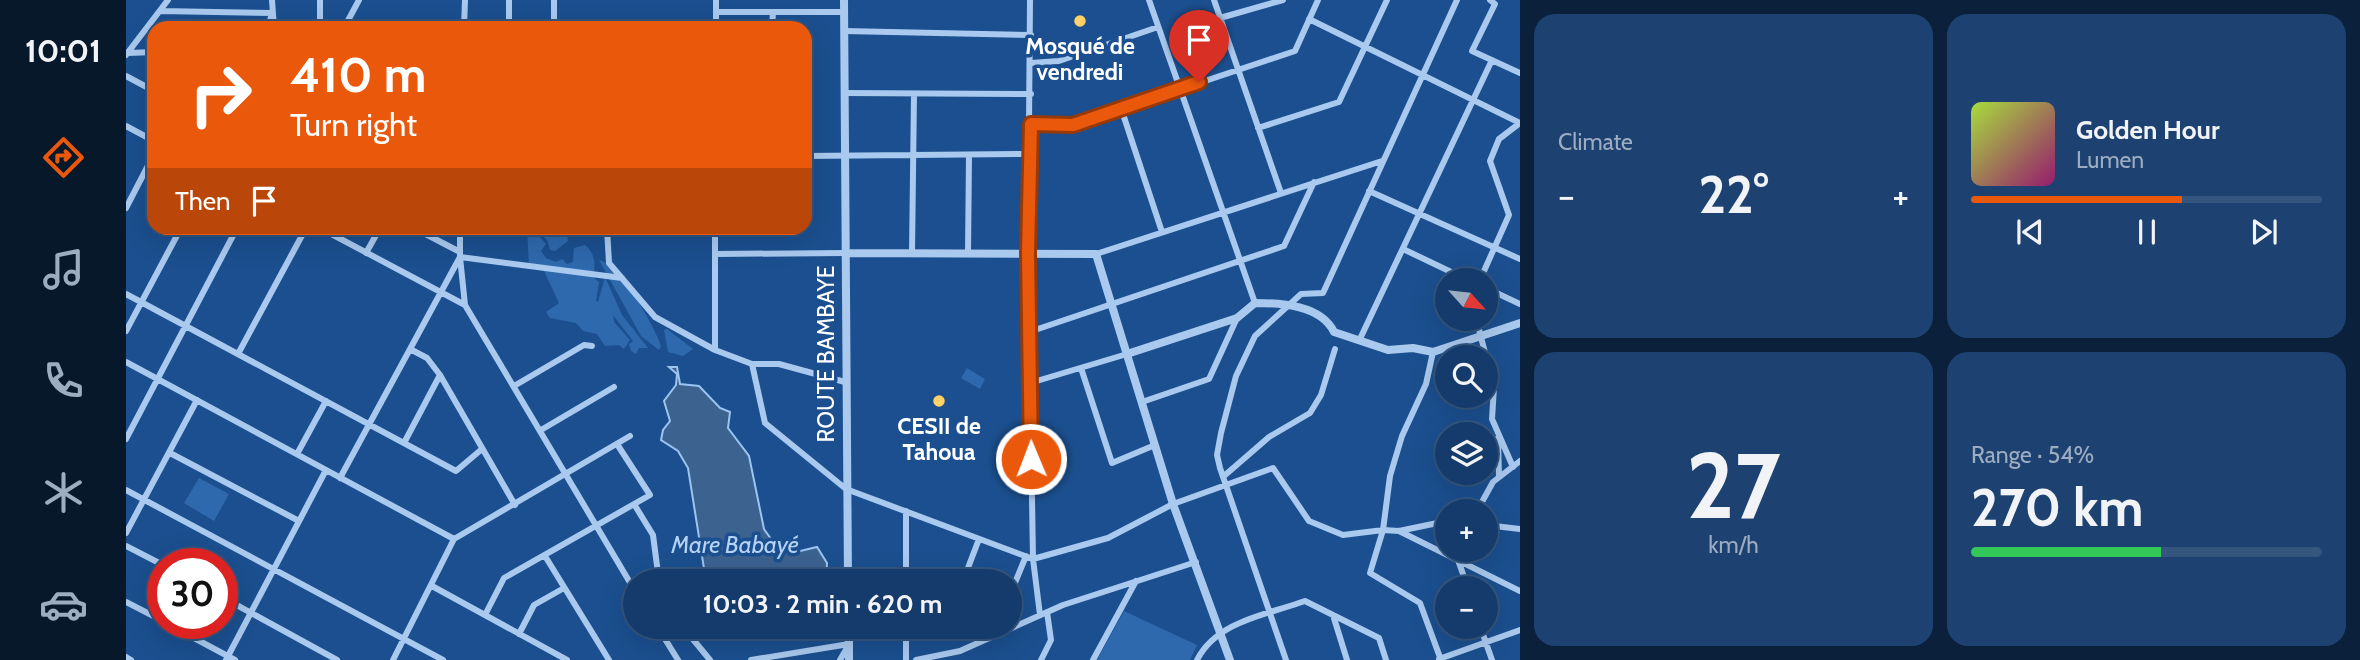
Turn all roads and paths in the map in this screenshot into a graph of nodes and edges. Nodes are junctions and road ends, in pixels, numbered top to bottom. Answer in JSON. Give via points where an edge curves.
{"nodes":[{"id":1,"x":168,"y":0,"type":"edge"},
{"id":2,"x":272,"y":0,"type":"edge"},
{"id":3,"x":320,"y":0,"type":"edge"},
{"id":4,"x":359,"y":0,"type":"edge"},
{"id":5,"x":465,"y":0,"type":"edge"},
{"id":6,"x":509,"y":0,"type":"edge"},
{"id":7,"x":554,"y":0,"type":"edge"},
{"id":8,"x":716,"y":0,"type":"edge"},
{"id":9,"x":844,"y":0,"type":"edge"},
{"id":10,"x":1030,"y":0,"type":"edge"},
{"id":11,"x":1149,"y":0,"type":"edge"},
{"id":12,"x":1214,"y":0,"type":"edge"},
{"id":13,"x":1283,"y":0,"type":"edge"},
{"id":14,"x":1318,"y":0,"type":"edge"},
{"id":15,"x":1387,"y":0,"type":"edge"},
{"id":16,"x":1457,"y":0,"type":"edge"},
{"id":17,"x":1490,"y":0,"type":"edge"},
{"id":18,"x":160,"y":11,"type":"junction"},
{"id":19,"x":716,"y":12,"type":"junction"},
{"id":20,"x":773,"y":12,"type":"junction"},
{"id":21,"x":844,"y":12,"type":"junction"},
{"id":22,"x":272,"y":13,"type":"junction"},
{"id":23,"x":1220,"y":18,"type":"junction"},
{"id":24,"x":1309,"y":19,"type":"junction"},
{"id":25,"x":152,"y":21,"type":"edge"},
{"id":26,"x":270,"y":21,"type":"edge"},
{"id":27,"x":273,"y":21,"type":"edge"},
{"id":28,"x":320,"y":21,"type":"edge"},
{"id":29,"x":348,"y":21,"type":"edge"},
{"id":30,"x":464,"y":21,"type":"edge"},
{"id":31,"x":509,"y":21,"type":"edge"},
{"id":32,"x":554,"y":21,"type":"edge"},
{"id":33,"x":716,"y":21,"type":"edge"},
{"id":34,"x":772,"y":21,"type":"edge"},
{"id":35,"x":1158,"y":27,"type":"junction"},
{"id":36,"x":147,"y":28,"type":"edge"},
{"id":37,"x":844,"y":31,"type":"junction"},
{"id":38,"x":1031,"y":35,"type":"junction"},
{"id":39,"x":1365,"y":47,"type":"junction"},
{"id":40,"x":147,"y":53,"type":"edge"},
{"id":41,"x":127,"y":54,"type":"edge"},
{"id":42,"x":1492,"y":60,"type":"junction"},
{"id":43,"x":1031,"y":64,"type":"junction"},
{"id":44,"x":1238,"y":70,"type":"junction"},
{"id":45,"x":1520,"y":73,"type":"edge"},
{"id":46,"x":1422,"y":75,"type":"junction"},
{"id":47,"x":126,"y":76,"type":"edge"},
{"id":48,"x":147,"y":87,"type":"edge"},
{"id":49,"x":1180,"y":88,"type":"junction"},
{"id":50,"x":844,"y":93,"type":"junction"},
{"id":51,"x":914,"y":94,"type":"junction"},
{"id":52,"x":1031,"y":94,"type":"junction"},
{"id":53,"x":1473,"y":100,"type":"junction"},
{"id":54,"x":1121,"y":108,"type":"junction"},
{"id":55,"x":1520,"y":123,"type":"edge"},
{"id":56,"x":1031,"y":124,"type":"junction"},
{"id":57,"x":126,"y":126,"type":"edge"},
{"id":58,"x":1258,"y":128,"type":"junction"},
{"id":59,"x":147,"y":137,"type":"edge"},
{"id":60,"x":1030,"y":154,"type":"junction"},
{"id":61,"x":913,"y":155,"type":"junction"},
{"id":62,"x":969,"y":155,"type":"junction"},
{"id":63,"x":812,"y":156,"type":"edge"},
{"id":64,"x":844,"y":156,"type":"junction"},
{"id":65,"x":1382,"y":161,"type":"junction"},
{"id":66,"x":147,"y":168,"type":"edge"},
{"id":67,"x":1314,"y":182,"type":"junction"},
{"id":68,"x":1369,"y":191,"type":"junction"},
{"id":69,"x":1281,"y":193,"type":"junction"},
{"id":70,"x":126,"y":208,"type":"edge"},
{"id":71,"x":1222,"y":211,"type":"junction"},
{"id":72,"x":1419,"y":213,"type":"junction"},
{"id":73,"x":1162,"y":232,"type":"junction"},
{"id":74,"x":177,"y":235,"type":"edge"},
{"id":75,"x":233,"y":235,"type":"edge"},
{"id":76,"x":302,"y":235,"type":"edge"},
{"id":77,"x":333,"y":235,"type":"edge"},
{"id":78,"x":376,"y":235,"type":"edge"},
{"id":79,"x":426,"y":235,"type":"edge"},
{"id":80,"x":460,"y":235,"type":"edge"},
{"id":81,"x":607,"y":235,"type":"edge"},
{"id":82,"x":715,"y":235,"type":"edge"},
{"id":83,"x":1494,"y":248,"type":"junction"},
{"id":84,"x":1403,"y":249,"type":"junction"},
{"id":85,"x":366,"y":253,"type":"junction"},
{"id":86,"x":845,"y":253,"type":"junction"},
{"id":87,"x":912,"y":253,"type":"junction"},
{"id":88,"x":968,"y":253,"type":"junction"},
{"id":89,"x":1028,"y":253,"type":"junction"},
{"id":90,"x":460,"y":254,"type":"junction"},
{"id":91,"x":715,"y":254,"type":"junction"},
{"id":92,"x":1096,"y":254,"type":"junction"},
{"id":93,"x":1520,"y":259,"type":"edge"},
{"id":94,"x":1239,"y":261,"type":"junction"},
{"id":95,"x":1443,"y":268,"type":"edge"},
{"id":96,"x":1485,"y":268,"type":"edge"},
{"id":97,"x":622,"y":278,"type":"junction"},
{"id":98,"x":440,"y":292,"type":"junction"},
{"id":99,"x":126,"y":294,"type":"edge"},
{"id":100,"x":1498,"y":294,"type":"edge"},
{"id":101,"x":142,"y":302,"type":"junction"},
{"id":102,"x":1111,"y":303,"type":"junction"},
{"id":103,"x":1255,"y":303,"type":"junction"},
{"id":104,"x":1289,"y":303,"type":"junction"},
{"id":105,"x":1520,"y":304,"type":"edge"},
{"id":106,"x":465,"y":305,"type":"junction"},
{"id":107,"x":1237,"y":318,"type":"junction"},
{"id":108,"x":1520,"y":323,"type":"edge"},
{"id":109,"x":184,"y":325,"type":"junction"},
{"id":110,"x":126,"y":331,"type":"edge"},
{"id":111,"x":1480,"y":331,"type":"edge"},
{"id":112,"x":1029,"y":332,"type":"junction"},
{"id":113,"x":1482,"y":336,"type":"junction"},
{"id":114,"x":1359,"y":341,"type":"junction"},
{"id":115,"x":592,"y":346,"type":"dead end"},
{"id":116,"x":410,"y":349,"type":"junction"},
{"id":117,"x":1335,"y":349,"type":"dead end"},
{"id":118,"x":715,"y":350,"type":"junction"},
{"id":119,"x":1433,"y":352,"type":"junction"},
{"id":120,"x":238,"y":354,"type":"junction"},
{"id":121,"x":1127,"y":354,"type":"junction"},
{"id":122,"x":126,"y":362,"type":"edge"},
{"id":123,"x":752,"y":364,"type":"junction"},
{"id":124,"x":1082,"y":368,"type":"junction"},
{"id":125,"x":440,"y":375,"type":"junction"},
{"id":126,"x":157,"y":379,"type":"junction"},
{"id":127,"x":845,"y":382,"type":"junction"},
{"id":128,"x":1030,"y":383,"type":"junction"},
{"id":129,"x":514,"y":386,"type":"junction"},
{"id":130,"x":614,"y":387,"type":"dead end"},
{"id":131,"x":328,"y":391,"type":"dead end"},
{"id":132,"x":197,"y":400,"type":"junction"},
{"id":133,"x":325,"y":400,"type":"junction"},
{"id":134,"x":1142,"y":402,"type":"junction"},
{"id":135,"x":1493,"y":422,"type":"edge"},
{"id":136,"x":369,"y":424,"type":"junction"},
{"id":137,"x":129,"y":428,"type":"edge"},
{"id":138,"x":541,"y":430,"type":"junction"},
{"id":139,"x":1498,"y":432,"type":"joint"},
{"id":140,"x":630,"y":436,"type":"dead end"},
{"id":141,"x":126,"y":439,"type":"edge"},
{"id":142,"x":404,"y":443,"type":"junction"},
{"id":143,"x":618,"y":444,"type":"junction"},
{"id":144,"x":1155,"y":445,"type":"junction"},
{"id":145,"x":482,"y":449,"type":"junction"},
{"id":146,"x":170,"y":453,"type":"junction"},
{"id":147,"x":297,"y":454,"type":"junction"},
{"id":148,"x":1520,"y":461,"type":"edge"},
{"id":149,"x":1513,"y":467,"type":"junction"},
{"id":150,"x":326,"y":470,"type":"junction"},
{"id":151,"x":566,"y":475,"type":"junction"},
{"id":152,"x":1224,"y":476,"type":"junction"},
{"id":153,"x":1499,"y":477,"type":"junction"},
{"id":154,"x":340,"y":478,"type":"junction"},
{"id":155,"x":1228,"y":484,"type":"junction"},
{"id":156,"x":846,"y":489,"type":"junction"},
{"id":157,"x":126,"y":490,"type":"edge"},
{"id":158,"x":1484,"y":499,"type":"edge"},
{"id":159,"x":144,"y":500,"type":"junction"},
{"id":160,"x":634,"y":504,"type":"junction"},
{"id":161,"x":1173,"y":504,"type":"junction"},
{"id":162,"x":515,"y":505,"type":"junction"},
{"id":163,"x":906,"y":511,"type":"junction"},
{"id":164,"x":299,"y":521,"type":"junction"},
{"id":165,"x":1435,"y":524,"type":"edge"},
{"id":166,"x":1498,"y":526,"type":"edge"},
{"id":167,"x":596,"y":527,"type":"junction"},
{"id":168,"x":1520,"y":529,"type":"edge"},
{"id":169,"x":1383,"y":530,"type":"junction"},
{"id":170,"x":1399,"y":531,"type":"junction"},
{"id":171,"x":126,"y":533,"type":"edge"},
{"id":172,"x":454,"y":539,"type":"junction"},
{"id":173,"x":979,"y":539,"type":"junction"},
{"id":174,"x":126,"y":546,"type":"edge"},
{"id":175,"x":1435,"y":549,"type":"edge"},
{"id":176,"x":545,"y":556,"type":"junction"},
{"id":177,"x":147,"y":557,"type":"edge"},
{"id":178,"x":1029,"y":558,"type":"junction"},
{"id":179,"x":1196,"y":562,"type":"junction"},
{"id":180,"x":1462,"y":562,"type":"edge"},
{"id":181,"x":274,"y":569,"type":"junction"},
{"id":182,"x":657,"y":569,"type":"edge"},
{"id":183,"x":848,"y":569,"type":"edge"},
{"id":184,"x":906,"y":569,"type":"edge"},
{"id":185,"x":968,"y":569,"type":"edge"},
{"id":186,"x":623,"y":571,"type":"edge"},
{"id":187,"x":1022,"y":572,"type":"edge"},
{"id":188,"x":1136,"y":581,"type":"junction"},
{"id":189,"x":432,"y":586,"type":"junction"},
{"id":190,"x":564,"y":588,"type":"junction"},
{"id":191,"x":1520,"y":591,"type":"edge"},
{"id":192,"x":126,"y":602,"type":"edge"},
{"id":193,"x":238,"y":605,"type":"edge"},
{"id":194,"x":1047,"y":611,"type":"junction"},
{"id":195,"x":251,"y":612,"type":"junction"},
{"id":196,"x":147,"y":613,"type":"edge"},
{"id":197,"x":1270,"y":614,"type":"junction"},
{"id":198,"x":485,"y":615,"type":"junction"},
{"id":199,"x":1040,"y":615,"type":"junction"},
{"id":200,"x":1333,"y":615,"type":"junction"},
{"id":201,"x":1220,"y":631,"type":"junction"},
{"id":202,"x":1520,"y":631,"type":"edge"},
{"id":203,"x":519,"y":634,"type":"junction"},
{"id":204,"x":194,"y":639,"type":"edge"},
{"id":205,"x":404,"y":639,"type":"junction"},
{"id":206,"x":665,"y":639,"type":"edge"},
{"id":207,"x":693,"y":639,"type":"edge"},
{"id":208,"x":849,"y":639,"type":"edge"},
{"id":209,"x":906,"y":639,"type":"edge"},
{"id":210,"x":1485,"y":639,"type":"edge"},
{"id":211,"x":1486,"y":643,"type":"junction"},
{"id":212,"x":849,"y":644,"type":"junction"},
{"id":213,"x":960,"y":651,"type":"junction"},
{"id":214,"x":126,"y":657,"type":"edge"},
{"id":215,"x":227,"y":658,"type":"edge"},
{"id":216,"x":131,"y":660,"type":"edge"},
{"id":217,"x":235,"y":660,"type":"edge"},
{"id":218,"x":337,"y":660,"type":"edge"},
{"id":219,"x":393,"y":660,"type":"edge"},
{"id":220,"x":443,"y":660,"type":"edge"},
{"id":221,"x":567,"y":660,"type":"edge"},
{"id":222,"x":610,"y":660,"type":"edge"},
{"id":223,"x":678,"y":660,"type":"edge"},
{"id":224,"x":710,"y":660,"type":"edge"},
{"id":225,"x":751,"y":660,"type":"edge"},
{"id":226,"x":840,"y":660,"type":"edge"},
{"id":227,"x":849,"y":660,"type":"edge"},
{"id":228,"x":906,"y":660,"type":"edge"},
{"id":229,"x":916,"y":660,"type":"edge"},
{"id":230,"x":961,"y":660,"type":"edge"},
{"id":231,"x":1041,"y":660,"type":"edge"},
{"id":232,"x":1093,"y":660,"type":"edge"},
{"id":233,"x":1197,"y":660,"type":"edge"},
{"id":234,"x":1230,"y":660,"type":"edge"},
{"id":235,"x":1286,"y":660,"type":"edge"},
{"id":236,"x":1347,"y":660,"type":"edge"},
{"id":237,"x":1386,"y":660,"type":"edge"},
{"id":238,"x":1439,"y":660,"type":"edge"},
{"id":239,"x":1492,"y":660,"type":"edge"}],
"edges":[{"from":1,"to":18,"type":"street"},
{"from":2,"to":22,"type":"street"},
{"from":3,"to":28,"type":"street"},
{"from":4,"to":29,"type":"street"},
{"from":5,"to":30,"type":"street"},
{"from":6,"to":31,"type":"street"},
{"from":7,"to":32,"type":"street"},
{"from":8,"to":19,"type":"street"},
{"from":9,"to":21,"type":"street","name":"ROUTE BAMBAYE"},
{"from":10,"to":38,"type":"street"},
{"from":11,"to":35,"type":"street"},
{"from":12,"to":23,"type":"street"},
{"from":13,"to":23,"type":"street"},
{"from":14,"to":24,"type":"street"},
{"from":15,"to":39,"type":"street"},
{"from":16,"to":46,"type":"street"},
{"from":17,"to":42,"type":"street","via":[[1495,4],[1472,51]]},
{"from":18,"to":22,"type":"street"},
{"from":18,"to":25,"type":"street"},
{"from":19,"to":20,"type":"street"},
{"from":19,"to":33,"type":"street"},
{"from":20,"to":21,"type":"street"},
{"from":20,"to":34,"type":"street"},
{"from":21,"to":37,"type":"street","name":"ROUTE BAMBAYE"},
{"from":22,"to":26,"type":"street"},
{"from":22,"to":27,"type":"street"},
{"from":23,"to":44,"type":"street"},
{"from":24,"to":39,"type":"street"},
{"from":24,"to":44,"type":"street","via":[[1295,51]]},
{"from":35,"to":43,"type":"street","via":[[1059,61]]},
{"from":35,"to":49,"type":"street"},
{"from":36,"to":41,"type":"street"},
{"from":37,"to":38,"type":"street"},
{"from":37,"to":50,"type":"street","name":"ROUTE BAMBAYE"},
{"from":38,"to":43,"type":"street"},
{"from":39,"to":46,"type":"street"},
{"from":39,"to":58,"type":"street","via":[[1339,102]]},
{"from":40,"to":41,"type":"street"},
{"from":42,"to":45,"type":"street"},
{"from":42,"to":53,"type":"street"},
{"from":43,"to":52,"type":"street"},
{"from":44,"to":49,"type":"street"},
{"from":44,"to":58,"type":"street"},
{"from":46,"to":53,"type":"street"},
{"from":46,"to":65,"type":"street"},
{"from":47,"to":48,"type":"street"},
{"from":49,"to":54,"type":"street"},
{"from":49,"to":71,"type":"street"},
{"from":50,"to":51,"type":"street"},
{"from":50,"to":64,"type":"street","name":"ROUTE BAMBAYE"},
{"from":51,"to":52,"type":"street"},
{"from":51,"to":61,"type":"street"},
{"from":52,"to":56,"type":"street"},
{"from":53,"to":55,"type":"street"},
{"from":53,"to":72,"type":"street"},
{"from":54,"to":56,"type":"street","via":[[1073,125]]},
{"from":54,"to":73,"type":"street"},
{"from":55,"to":83,"type":"street","via":[[1499,139],[1490,161],[1509,215]]},
{"from":56,"to":60,"type":"street"},
{"from":57,"to":59,"type":"street"},
{"from":58,"to":69,"type":"street"},
{"from":60,"to":62,"type":"street"},
{"from":60,"to":89,"type":"street"},
{"from":61,"to":62,"type":"street"},
{"from":61,"to":64,"type":"street"},
{"from":61,"to":87,"type":"street"},
{"from":62,"to":88,"type":"street"},
{"from":63,"to":64,"type":"street"},
{"from":64,"to":86,"type":"street","name":"ROUTE BAMBAYE"},
{"from":65,"to":67,"type":"street"},
{"from":65,"to":68,"type":"street"},
{"from":66,"to":70,"type":"street"},
{"from":67,"to":69,"type":"street"},
{"from":67,"to":94,"type":"street","via":[[1284,246]]},
{"from":68,"to":72,"type":"street"},
{"from":68,"to":104,"type":"street","via":[[1322,293],[1301,295]]},
{"from":69,"to":71,"type":"street"},
{"from":71,"to":73,"type":"street"},
{"from":71,"to":94,"type":"street"},
{"from":72,"to":83,"type":"street"},
{"from":72,"to":84,"type":"street"},
{"from":73,"to":92,"type":"street"},
{"from":74,"to":101,"type":"street"},
{"from":75,"to":109,"type":"street"},
{"from":76,"to":120,"type":"street"},
{"from":77,"to":85,"type":"street"},
{"from":78,"to":85,"type":"street"},
{"from":79,"to":90,"type":"street"},
{"from":80,"to":90,"type":"street"},
{"from":81,"to":97,"type":"street","via":[[609,263]]},
{"from":82,"to":91,"type":"street"},
{"from":83,"to":93,"type":"street"},
{"from":83,"to":96,"type":"street"},
{"from":84,"to":95,"type":"street"},
{"from":84,"to":114,"type":"street"},
{"from":85,"to":98,"type":"street"},
{"from":86,"to":87,"type":"street"},
{"from":86,"to":91,"type":"street"},
{"from":86,"to":127,"type":"street","name":"ROUTE BAMBAYE"},
{"from":87,"to":88,"type":"street"},
{"from":88,"to":89,"type":"street"},
{"from":89,"to":92,"type":"street"},
{"from":89,"to":112,"type":"street"},
{"from":90,"to":97,"type":"street"},
{"from":90,"to":98,"type":"street"},
{"from":90,"to":106,"type":"street"},
{"from":91,"to":118,"type":"street"},
{"from":92,"to":102,"type":"street"},
{"from":94,"to":102,"type":"street"},
{"from":94,"to":103,"type":"street"},
{"from":97,"to":118,"type":"street","via":[[655,317]]},
{"from":98,"to":106,"type":"street"},
{"from":98,"to":116,"type":"street"},
{"from":99,"to":101,"type":"street"},
{"from":100,"to":105,"type":"street"},
{"from":101,"to":109,"type":"street"},
{"from":101,"to":110,"type":"street"},
{"from":102,"to":112,"type":"street"},
{"from":102,"to":121,"type":"street"},
{"from":103,"to":104,"type":"street"},
{"from":103,"to":107,"type":"street"},
{"from":104,"to":114,"type":"street","via":[[1329,323],[1334,332]]},
{"from":104,"to":152,"type":"street","via":[[1255,337],[1236,376],[1217,455]]},
{"from":106,"to":129,"type":"street"},
{"from":107,"to":121,"type":"street"},
{"from":107,"to":134,"type":"street","via":[[1209,379]]},
{"from":108,"to":113,"type":"street"},
{"from":109,"to":120,"type":"street"},
{"from":109,"to":126,"type":"street"},
{"from":111,"to":113,"type":"street"},
{"from":112,"to":128,"type":"street"},
{"from":113,"to":119,"type":"street"},
{"from":113,"to":135,"type":"street","via":[[1494,387]]},
{"from":114,"to":119,"type":"street","via":[[1388,350]]},
{"from":115,"to":129,"type":"street","via":[[584,345]]},
{"from":116,"to":125,"type":"street","via":[[427,358]]},
{"from":116,"to":136,"type":"street"},
{"from":117,"to":152,"type":"street","via":[[1310,414],[1269,437]]},
{"from":118,"to":123,"type":"street"},
{"from":119,"to":169,"type":"street","via":[[1426,384],[1390,476]]},
{"from":120,"to":133,"type":"street"},
{"from":121,"to":124,"type":"street"},
{"from":121,"to":134,"type":"street"},
{"from":122,"to":126,"type":"street"},
{"from":123,"to":127,"type":"street","via":[[779,364]]},
{"from":123,"to":156,"type":"street","via":[[765,423]]},
{"from":124,"to":128,"type":"street"},
{"from":124,"to":144,"type":"street","via":[[1112,463]]},
{"from":125,"to":142,"type":"street"},
{"from":125,"to":145,"type":"street"},
{"from":126,"to":132,"type":"street"},
{"from":126,"to":137,"type":"street"},
{"from":127,"to":156,"type":"street","name":"ROUTE BAMBAYE"},
{"from":128,"to":178,"type":"street"},
{"from":129,"to":138,"type":"street"},
{"from":130,"to":138,"type":"street"},
{"from":131,"to":133,"type":"street"},
{"from":132,"to":146,"type":"street"},
{"from":132,"to":147,"type":"street"},
{"from":133,"to":136,"type":"street"},
{"from":133,"to":147,"type":"street"},
{"from":134,"to":144,"type":"street"},
{"from":136,"to":142,"type":"street"},
{"from":136,"to":154,"type":"street"},
{"from":137,"to":141,"type":"street"},
{"from":138,"to":151,"type":"street"},
{"from":139,"to":149,"type":"street"},
{"from":139,"to":153,"type":"street"},
{"from":140,"to":143,"type":"street"},
{"from":142,"to":145,"type":"street","via":[[456,471]]},
{"from":143,"to":151,"type":"street"},
{"from":143,"to":160,"type":"street","via":[[650,495]]},
{"from":144,"to":161,"type":"street"},
{"from":145,"to":162,"type":"street"},
{"from":146,"to":159,"type":"street"},
{"from":146,"to":164,"type":"street"},
{"from":147,"to":150,"type":"street"},
{"from":148,"to":149,"type":"street"},
{"from":149,"to":153,"type":"street"},
{"from":150,"to":154,"type":"street"},
{"from":150,"to":164,"type":"street"},
{"from":151,"to":162,"type":"street"},
{"from":151,"to":167,"type":"street"},
{"from":152,"to":155,"type":"street"},
{"from":153,"to":158,"type":"street"},
{"from":154,"to":172,"type":"street"},
{"from":155,"to":161,"type":"street"},
{"from":155,"to":169,"type":"street","via":[[1273,468],[1309,521],[1343,535]]},
{"from":155,"to":197,"type":"street"},
{"from":156,"to":163,"type":"street"},
{"from":156,"to":183,"type":"street","name":"ROUTE BAMBAYE"},
{"from":157,"to":159,"type":"street"},
{"from":159,"to":171,"type":"street"},
{"from":159,"to":181,"type":"street"},
{"from":160,"to":167,"type":"street"},
{"from":160,"to":182,"type":"street","via":[[653,535]]},
{"from":161,"to":178,"type":"street","via":[[1108,537]]},
{"from":161,"to":179,"type":"street"},
{"from":162,"to":172,"type":"street"},
{"from":163,"to":173,"type":"street"},
{"from":163,"to":184,"type":"street"},
{"from":164,"to":181,"type":"street"},
{"from":165,"to":170,"type":"street"},
{"from":166,"to":168,"type":"street"},
{"from":167,"to":176,"type":"street"},
{"from":167,"to":186,"type":"street"},
{"from":169,"to":170,"type":"street"},
{"from":169,"to":238,"type":"street","via":[[1370,573],[1420,603]]},
{"from":170,"to":175,"type":"street"},
{"from":172,"to":189,"type":"street"},
{"from":173,"to":178,"type":"street"},
{"from":173,"to":185,"type":"street"},
{"from":174,"to":177,"type":"street"},
{"from":176,"to":190,"type":"street"},
{"from":176,"to":198,"type":"street","via":[[504,578]]},
{"from":178,"to":187,"type":"street"},
{"from":178,"to":199,"type":"street"},
{"from":179,"to":188,"type":"street"},
{"from":179,"to":201,"type":"street"},
{"from":180,"to":191,"type":"street"},
{"from":181,"to":195,"type":"street"},
{"from":181,"to":205,"type":"street"},
{"from":188,"to":194,"type":"street"},
{"from":188,"to":232,"type":"street"},
{"from":189,"to":198,"type":"street"},
{"from":189,"to":205,"type":"street"},
{"from":190,"to":203,"type":"street","via":[[534,605]]},
{"from":190,"to":222,"type":"street"},
{"from":192,"to":196,"type":"street"},
{"from":193,"to":195,"type":"street"},
{"from":194,"to":199,"type":"street"},
{"from":194,"to":231,"type":"street","via":[[1051,640]]},
{"from":195,"to":215,"type":"street"},
{"from":195,"to":218,"type":"street"},
{"from":197,"to":200,"type":"street","via":[[1305,601]]},
{"from":197,"to":201,"type":"street"},
{"from":197,"to":235,"type":"street"},
{"from":198,"to":203,"type":"street"},
{"from":199,"to":213,"type":"street"},
{"from":200,"to":236,"type":"street"},
{"from":200,"to":237,"type":"street","via":[[1379,638]]},
{"from":201,"to":233,"type":"street","via":[[1206,643]]},
{"from":201,"to":234,"type":"street"},
{"from":202,"to":211,"type":"street"},
{"from":203,"to":221,"type":"street"},
{"from":204,"to":215,"type":"street"},
{"from":205,"to":219,"type":"street"},
{"from":205,"to":220,"type":"street"},
{"from":206,"to":223,"type":"street"},
{"from":207,"to":224,"type":"street"},
{"from":208,"to":212,"type":"street"},
{"from":209,"to":228,"type":"street"},
{"from":210,"to":211,"type":"street"},
{"from":211,"to":238,"type":"street"},
{"from":211,"to":239,"type":"street"},
{"from":212,"to":225,"type":"street"},
{"from":212,"to":226,"type":"street"},
{"from":212,"to":227,"type":"street"},
{"from":213,"to":229,"type":"street"},
{"from":213,"to":230,"type":"street"},
{"from":214,"to":216,"type":"street"},
{"from":215,"to":217,"type":"street"}]}
